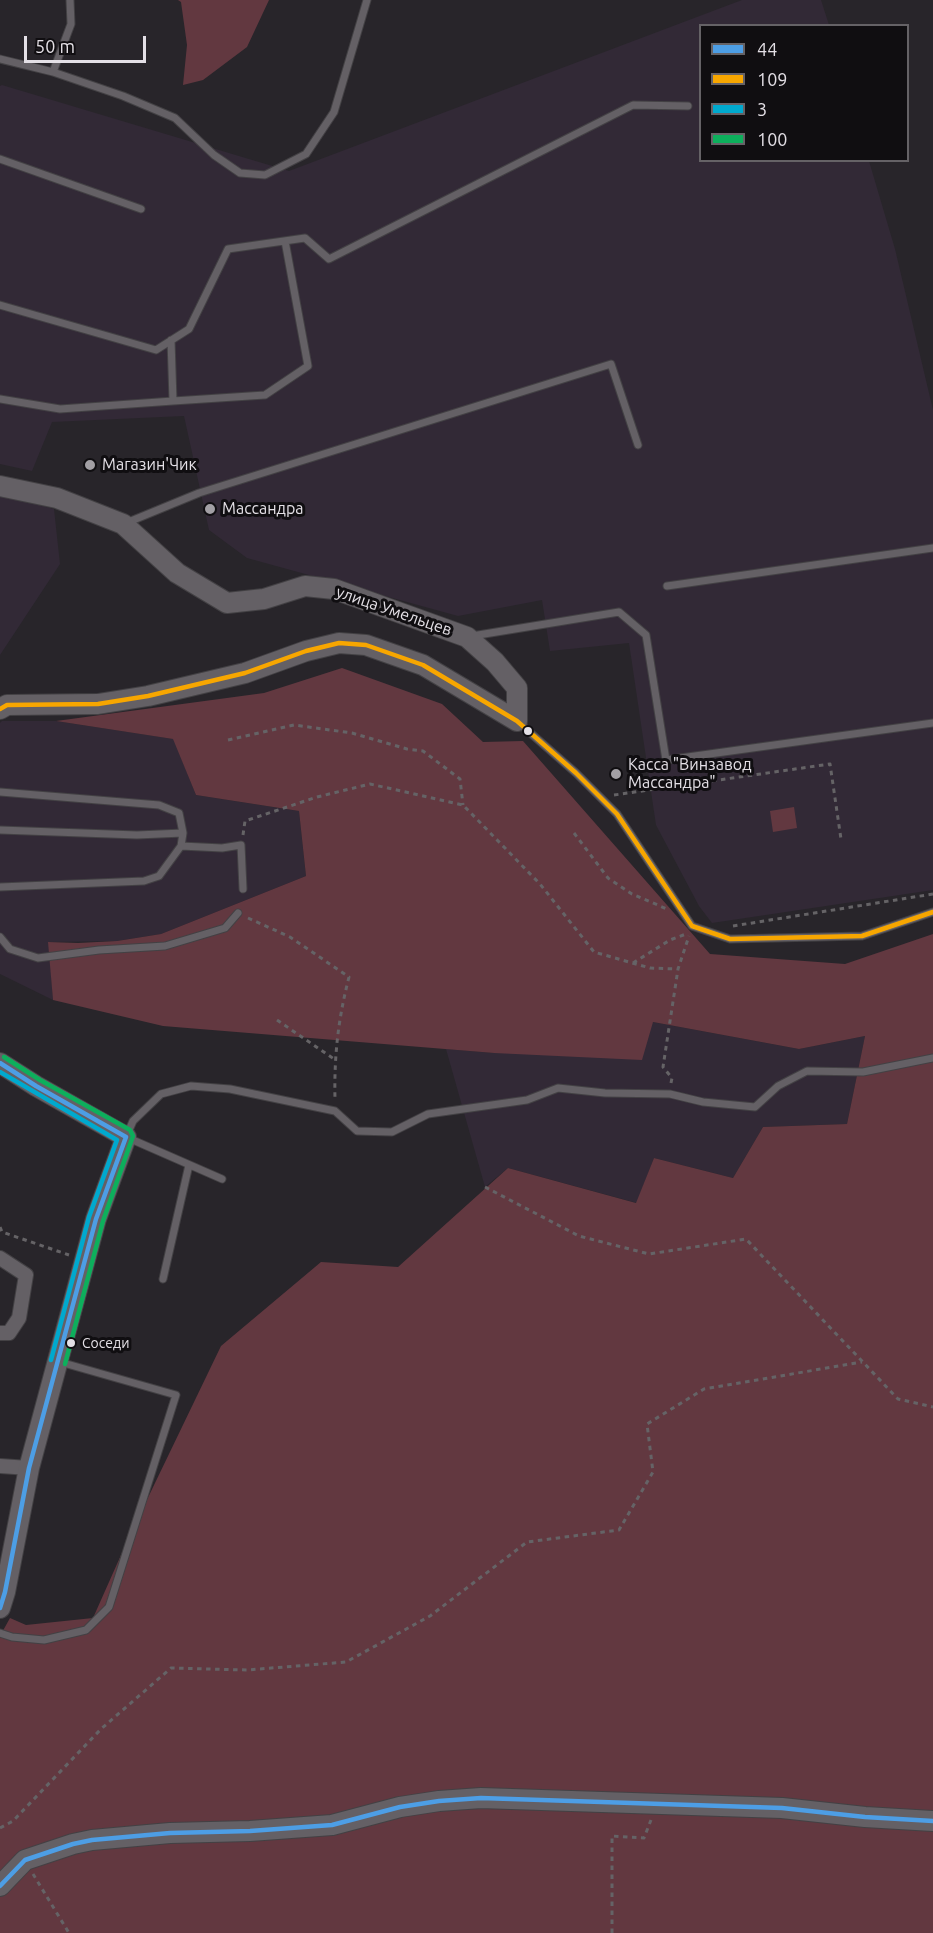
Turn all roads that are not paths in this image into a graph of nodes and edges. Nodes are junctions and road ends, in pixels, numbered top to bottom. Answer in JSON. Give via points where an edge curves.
{"nodes":[{"id":1,"x":70,"y":0,"type":"edge"},
{"id":2,"x":367,"y":0,"type":"edge"},
{"id":3,"x":0,"y":59,"type":"edge"},
{"id":4,"x":53,"y":72,"type":"junction"},
{"id":5,"x":688,"y":106,"type":"dead end"},
{"id":6,"x":0,"y":159,"type":"edge"},
{"id":7,"x":141,"y":209,"type":"dead end"},
{"id":8,"x":285,"y":241,"type":"junction"},
{"id":9,"x":0,"y":305,"type":"edge"},
{"id":10,"x":171,"y":340,"type":"junction"},
{"id":11,"x":0,"y":399,"type":"edge"},
{"id":12,"x":173,"y":401,"type":"junction"},
{"id":13,"x":638,"y":445,"type":"dead end"},
{"id":14,"x":0,"y":486,"type":"edge"},
{"id":15,"x":123,"y":524,"type":"junction"},
{"id":16,"x":933,"y":548,"type":"edge"},
{"id":17,"x":667,"y":586,"type":"dead end"},
{"id":18,"x":467,"y":637,"type":"junction"},
{"id":19,"x":0,"y":709,"type":"edge"},
{"id":20,"x":517,"y":721,"type":"junction"},
{"id":21,"x":933,"y":723,"type":"edge"},
{"id":22,"x":0,"y":792,"type":"edge"},
{"id":23,"x":0,"y":830,"type":"edge"},
{"id":24,"x":183,"y":833,"type":"junction"},
{"id":25,"x":181,"y":846,"type":"junction"},
{"id":26,"x":0,"y":887,"type":"edge"},
{"id":27,"x":243,"y":889,"type":"dead end"},
{"id":28,"x":933,"y":912,"type":"edge"},
{"id":29,"x":238,"y":913,"type":"road end"},
{"id":30,"x":0,"y":938,"type":"edge"},
{"id":31,"x":933,"y":1058,"type":"edge"},
{"id":32,"x":0,"y":1063,"type":"edge"},
{"id":33,"x":126,"y":1137,"type":"junction"},
{"id":34,"x":189,"y":1165,"type":"junction"},
{"id":35,"x":222,"y":1179,"type":"dead end"},
{"id":36,"x":0,"y":1258,"type":"edge"},
{"id":37,"x":163,"y":1279,"type":"dead end"},
{"id":38,"x":0,"y":1333,"type":"edge"},
{"id":39,"x":58,"y":1362,"type":"junction"},
{"id":40,"x":0,"y":1466,"type":"edge"},
{"id":41,"x":29,"y":1468,"type":"junction"},
{"id":42,"x":0,"y":1608,"type":"edge"},
{"id":43,"x":0,"y":1633,"type":"edge"},
{"id":44,"x":933,"y":1821,"type":"edge"},
{"id":45,"x":0,"y":1886,"type":"edge"}],
"edges":[{"from":1,"to":4,"type":"lane","via":[[71,24]]},
{"from":2,"to":4,"type":"lane","via":[[334,112],[306,154],[265,175],[240,173],[214,155],[175,118]]},
{"from":3,"to":4,"type":"lane"},
{"from":5,"to":8,"type":"lane","via":[[633,105],[329,259],[305,238]]},
{"from":6,"to":7,"type":"lane"},
{"from":8,"to":10,"type":"lane","via":[[228,249],[189,329]]},
{"from":8,"to":12,"type":"lane","via":[[308,366],[265,395]]},
{"from":9,"to":10,"type":"lane","via":[[156,350]]},
{"from":10,"to":12,"type":"lane"},
{"from":11,"to":12,"type":"lane","via":[[60,409]]},
{"from":13,"to":15,"type":"lane","via":[[611,364],[199,494]]},
{"from":14,"to":15,"type":"main road","name":"улица Умельцев","via":[[57,498]]},
{"from":15,"to":18,"type":"main road","name":"улица Умельцев","via":[[177,573],[227,603],[264,599],[305,586],[334,589]]},
{"from":16,"to":17,"type":"lane"},
{"from":18,"to":20,"type":"main road","name":"улица Умельцев","via":[[517,688]]},
{"from":18,"to":21,"type":"lane","via":[[619,612],[646,635],[666,760]]},
{"from":19,"to":20,"type":"main road","via":[[7,705],[98,704],[148,696],[245,673],[339,643],[366,645],[423,666]]},
{"from":20,"to":28,"type":"lane","via":[[617,814],[692,927],[730,939],[862,936]]},
{"from":22,"to":24,"type":"lane","via":[[159,806],[178,813]]},
{"from":23,"to":24,"type":"lane"},
{"from":24,"to":25,"type":"lane"},
{"from":25,"to":26,"type":"lane","via":[[159,876],[144,881]]},
{"from":25,"to":27,"type":"lane","via":[[241,845]]},
{"from":29,"to":30,"type":"lane","via":[[225,928],[165,946],[38,958],[10,949]]},
{"from":31,"to":33,"type":"lane","via":[[863,1072],[807,1071],[778,1086],[755,1107],[670,1094],[558,1088],[526,1100],[428,1114],[392,1132],[357,1131],[335,1111],[230,1089],[191,1086],[161,1094],[133,1120]]},
{"from":32,"to":33,"type":"main road"},
{"from":33,"to":34,"type":"lane"},
{"from":33,"to":39,"type":"main road","via":[[96,1219]]},
{"from":34,"to":35,"type":"lane"},
{"from":34,"to":37,"type":"lane"},
{"from":36,"to":38,"type":"street","via":[[26,1275],[19,1318],[9,1333]]},
{"from":39,"to":41,"type":"main road"},
{"from":39,"to":43,"type":"lane","via":[[176,1395],[109,1607],[86,1630],[44,1640]]},
{"from":40,"to":41,"type":"street"},
{"from":41,"to":42,"type":"main road"},
{"from":44,"to":45,"type":"main road","via":[[782,1808],[481,1798],[400,1807],[332,1825],[92,1840],[25,1860]]}]}
